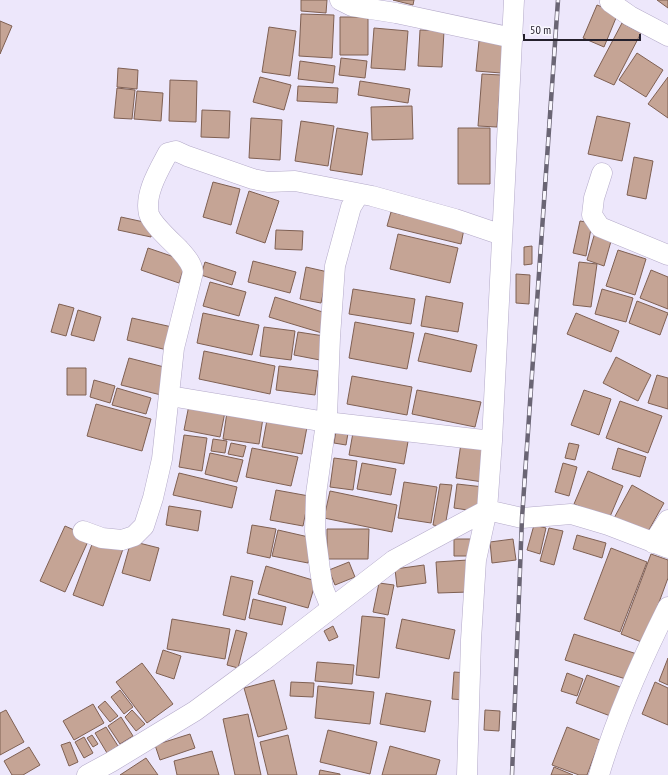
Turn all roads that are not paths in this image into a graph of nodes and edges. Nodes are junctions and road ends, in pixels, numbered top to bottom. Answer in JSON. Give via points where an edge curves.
{"nodes":[{"id":1,"x":340,"y":0,"type":"edge"},
{"id":2,"x":514,"y":0,"type":"edge"},
{"id":3,"x":610,"y":2,"type":"dead end"},
{"id":4,"x":668,"y":36,"type":"edge"},
{"id":5,"x":513,"y":38,"type":"junction"},
{"id":6,"x":602,"y":173,"type":"dead end"},
{"id":7,"x":359,"y":194,"type":"junction"},
{"id":8,"x":502,"y":235,"type":"junction"},
{"id":9,"x":668,"y":255,"type":"edge"},
{"id":10,"x":170,"y":396,"type":"junction"},
{"id":11,"x":326,"y":422,"type":"junction"},
{"id":12,"x":492,"y":441,"type":"junction"},
{"id":13,"x":487,"y":510,"type":"junction"},
{"id":14,"x":668,"y":520,"type":"edge"},
{"id":15,"x":83,"y":531,"type":"dead end"},
{"id":16,"x":661,"y":546,"type":"edge"},
{"id":17,"x":668,"y":607,"type":"edge"},
{"id":18,"x":331,"y":608,"type":"junction"},
{"id":19,"x":88,"y":775,"type":"edge"},
{"id":20,"x":467,"y":775,"type":"edge"},
{"id":21,"x":599,"y":775,"type":"edge"}],
"edges":[{"from":1,"to":5,"type":"street","via":[[352,6]]},
{"from":2,"to":5,"type":"street"},
{"from":3,"to":4,"type":"street"},
{"from":5,"to":8,"type":"street"},
{"from":6,"to":9,"type":"street","via":[[592,215],[600,226]]},
{"from":7,"to":8,"type":"street","via":[[455,219]]},
{"from":7,"to":10,"type":"street","via":[[295,181],[268,182],[253,179],[176,151],[168,153],[151,190],[149,215],[184,254],[193,272],[174,348]]},
{"from":7,"to":11,"type":"street","via":[[351,207],[335,266]]},
{"from":8,"to":12,"type":"street"},
{"from":10,"to":11,"type":"street"},
{"from":10,"to":15,"type":"street","via":[[162,459],[144,526],[134,536],[122,540],[102,538]]},
{"from":11,"to":12,"type":"street"},
{"from":11,"to":18,"type":"street","via":[[316,494],[315,531],[323,588]]},
{"from":12,"to":13,"type":"street"},
{"from":13,"to":16,"type":"street","via":[[522,518],[571,514],[608,525]]},
{"from":13,"to":18,"type":"street","via":[[394,560]]},
{"from":13,"to":20,"type":"street","via":[[476,560]]},
{"from":14,"to":16,"type":"street"},
{"from":17,"to":21,"type":"street","via":[[626,700]]},
{"from":18,"to":19,"type":"street","via":[[195,711]]}]}
